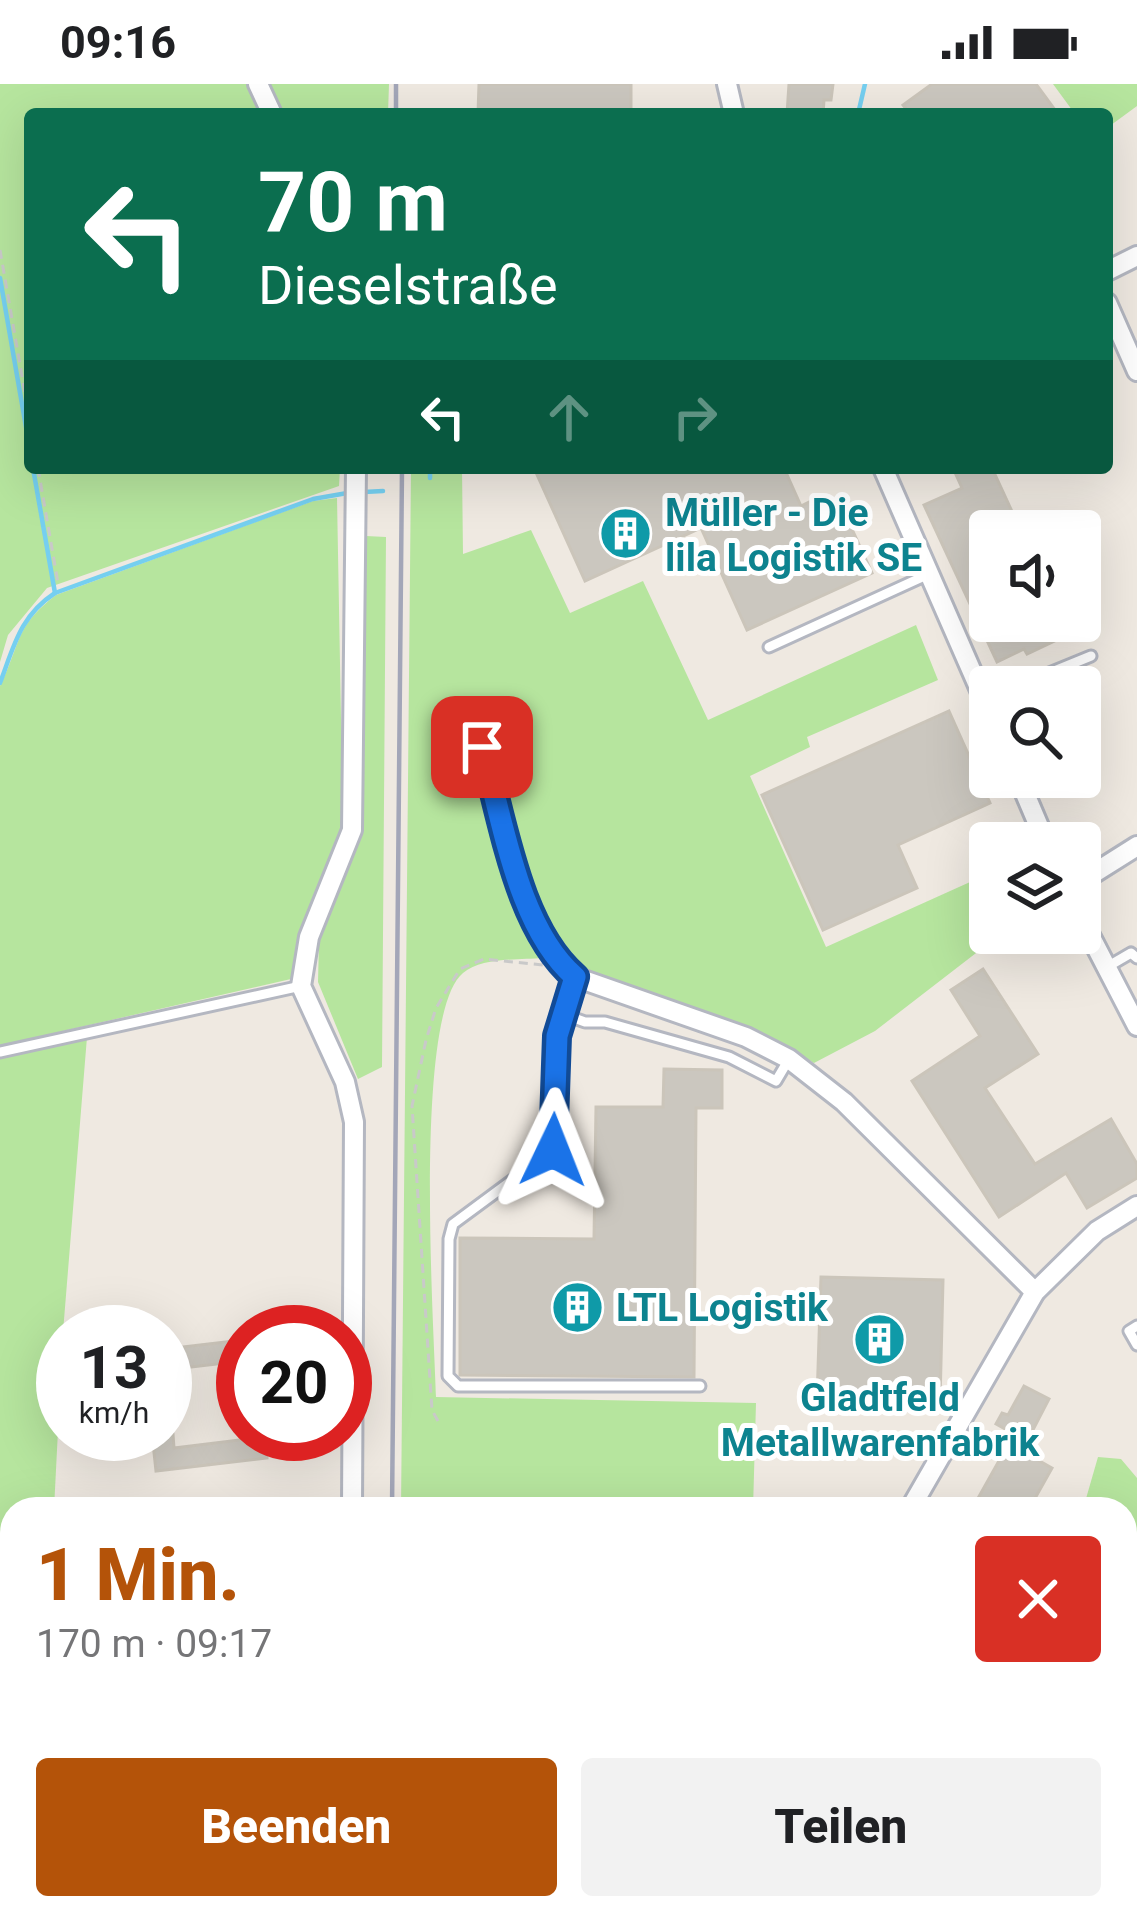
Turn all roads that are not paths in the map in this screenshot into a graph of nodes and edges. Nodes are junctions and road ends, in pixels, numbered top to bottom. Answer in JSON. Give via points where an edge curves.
{"nodes":[{"id":1,"x":1113,"y":317,"type":"edge"},
{"id":2,"x":1137,"y":371,"type":"edge"},
{"id":3,"x":356,"y":474,"type":"edge"},
{"id":4,"x":887,"y":474,"type":"edge"},
{"id":5,"x":929,"y":574,"type":"junction"},
{"id":6,"x":769,"y":647,"type":"dead end"},
{"id":7,"x":1091,"y":656,"type":"dead end"},
{"id":8,"x":969,"y":666,"type":"edge"},
{"id":9,"x":1066,"y":666,"type":"edge"},
{"id":10,"x":482,"y":747,"type":"dead end"},
{"id":11,"x":1137,"y":846,"type":"edge"},
{"id":12,"x":1101,"y":869,"type":"edge"},
{"id":13,"x":1099,"y":954,"type":"edge"},
{"id":14,"x":1137,"y":958,"type":"edge"},
{"id":15,"x":1106,"y":967,"type":"junction"},
{"id":16,"x":568,"y":971,"type":"junction"},
{"id":17,"x":301,"y":986,"type":"junction"},
{"id":18,"x":563,"y":1014,"type":"junction"},
{"id":19,"x":1137,"y":1025,"type":"edge"},
{"id":20,"x":0,"y":1052,"type":"edge"},
{"id":21,"x":789,"y":1059,"type":"junction"},
{"id":22,"x":1137,"y":1206,"type":"edge"},
{"id":23,"x":1035,"y":1292,"type":"junction"},
{"id":24,"x":1137,"y":1326,"type":"edge"},
{"id":25,"x":1137,"y":1345,"type":"edge"},
{"id":26,"x":700,"y":1386,"type":"dead end"},
{"id":27,"x":352,"y":1497,"type":"edge"},
{"id":28,"x":917,"y":1497,"type":"edge"}],
"edges":[{"from":1,"to":2,"type":"street"},
{"from":3,"to":17,"type":"street","via":[[352,830],[309,938]]},
{"from":4,"to":5,"type":"street"},
{"from":5,"to":6,"type":"lane"},
{"from":5,"to":8,"type":"street"},
{"from":7,"to":9,"type":"lane"},
{"from":10,"to":16,"type":"street","via":[[532,921]]},
{"from":11,"to":12,"type":"street"},
{"from":13,"to":15,"type":"street"},
{"from":14,"to":15,"type":"lane","via":[[1131,953]]},
{"from":15,"to":19,"type":"street"},
{"from":16,"to":18,"type":"lane"},
{"from":16,"to":21,"type":"street"},
{"from":17,"to":20,"type":"lane"},
{"from":17,"to":27,"type":"street","via":[[345,1082],[354,1122]]},
{"from":18,"to":21,"type":"lane","via":[[729,1057],[776,1081]]},
{"from":18,"to":26,"type":"lane","via":[[553,1150],[453,1224],[448,1376],[458,1386]]},
{"from":21,"to":23,"type":"street","via":[[844,1102]]},
{"from":22,"to":23,"type":"street"},
{"from":23,"to":28,"type":"street"},
{"from":24,"to":25,"type":"lane","via":[[1130,1331]]}]}
